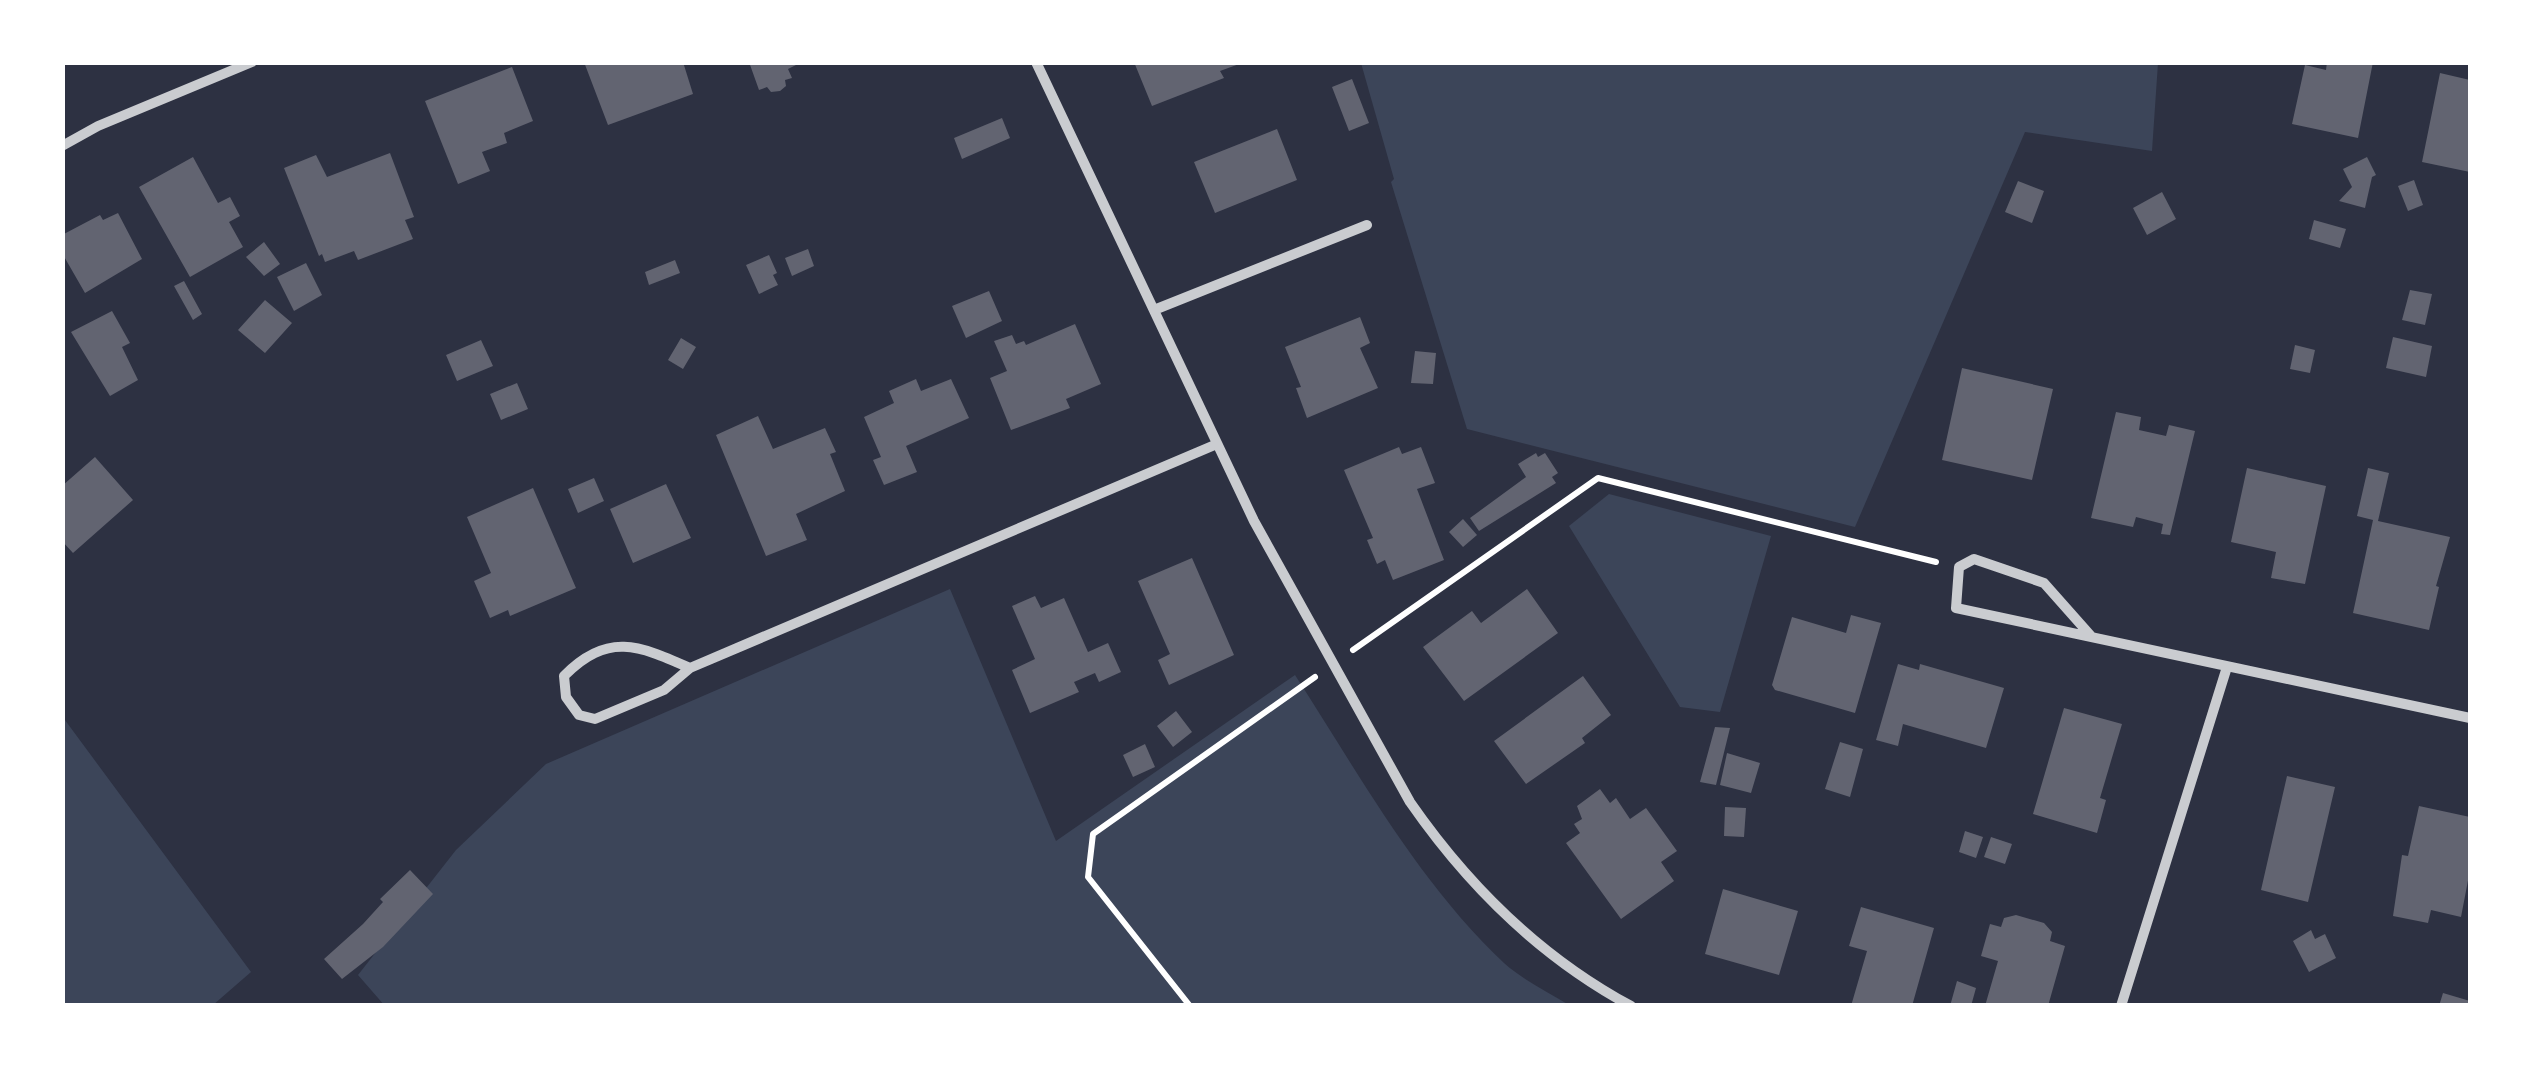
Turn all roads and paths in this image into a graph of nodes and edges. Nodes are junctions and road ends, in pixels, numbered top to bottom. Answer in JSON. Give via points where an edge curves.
{"nodes":[{"id":1,"x":252,"y":62,"type":"edge"},
{"id":2,"x":1036,"y":62,"type":"edge"},
{"id":3,"x":62,"y":146,"type":"edge"},
{"id":4,"x":1367,"y":225,"type":"dead end"},
{"id":5,"x":1154,"y":310,"type":"junction"},
{"id":6,"x":1218,"y":444,"type":"junction"},
{"id":7,"x":1959,"y":567,"type":"junction"},
{"id":8,"x":2091,"y":636,"type":"junction"},
{"id":9,"x":1332,"y":664,"type":"junction"},
{"id":10,"x":2227,"y":667,"type":"junction"},
{"id":11,"x":690,"y":668,"type":"junction"},
{"id":12,"x":2470,"y":718,"type":"edge"},
{"id":13,"x":1190,"y":1006,"type":"edge"},
{"id":14,"x":1632,"y":1006,"type":"edge"},
{"id":15,"x":2121,"y":1006,"type":"edge"}],
"edges":[{"from":1,"to":3,"type":"street"},
{"from":2,"to":5,"type":"street"},
{"from":4,"to":5,"type":"street"},
{"from":5,"to":6,"type":"street"},
{"from":6,"to":9,"type":"street"},
{"from":6,"to":11,"type":"street"},
{"from":7,"to":8,"type":"street","via":[[1974,560],[2044,583]]},
{"from":7,"to":8,"type":"street","via":[[1956,608]]},
{"from":7,"to":9,"type":"path","via":[[1598,478]]},
{"from":8,"to":10,"type":"street"},
{"from":9,"to":13,"type":"path","via":[[1093,834],[1088,876]]},
{"from":9,"to":14,"type":"street","via":[[1410,802],[1483,895],[1542,949]]},
{"from":10,"to":12,"type":"street"},
{"from":10,"to":15,"type":"street"},
{"from":11,"to":11,"type":"street","via":[[620,645],[580,660],[564,676],[566,697],[580,715],[595,719],[664,690]]}]}
